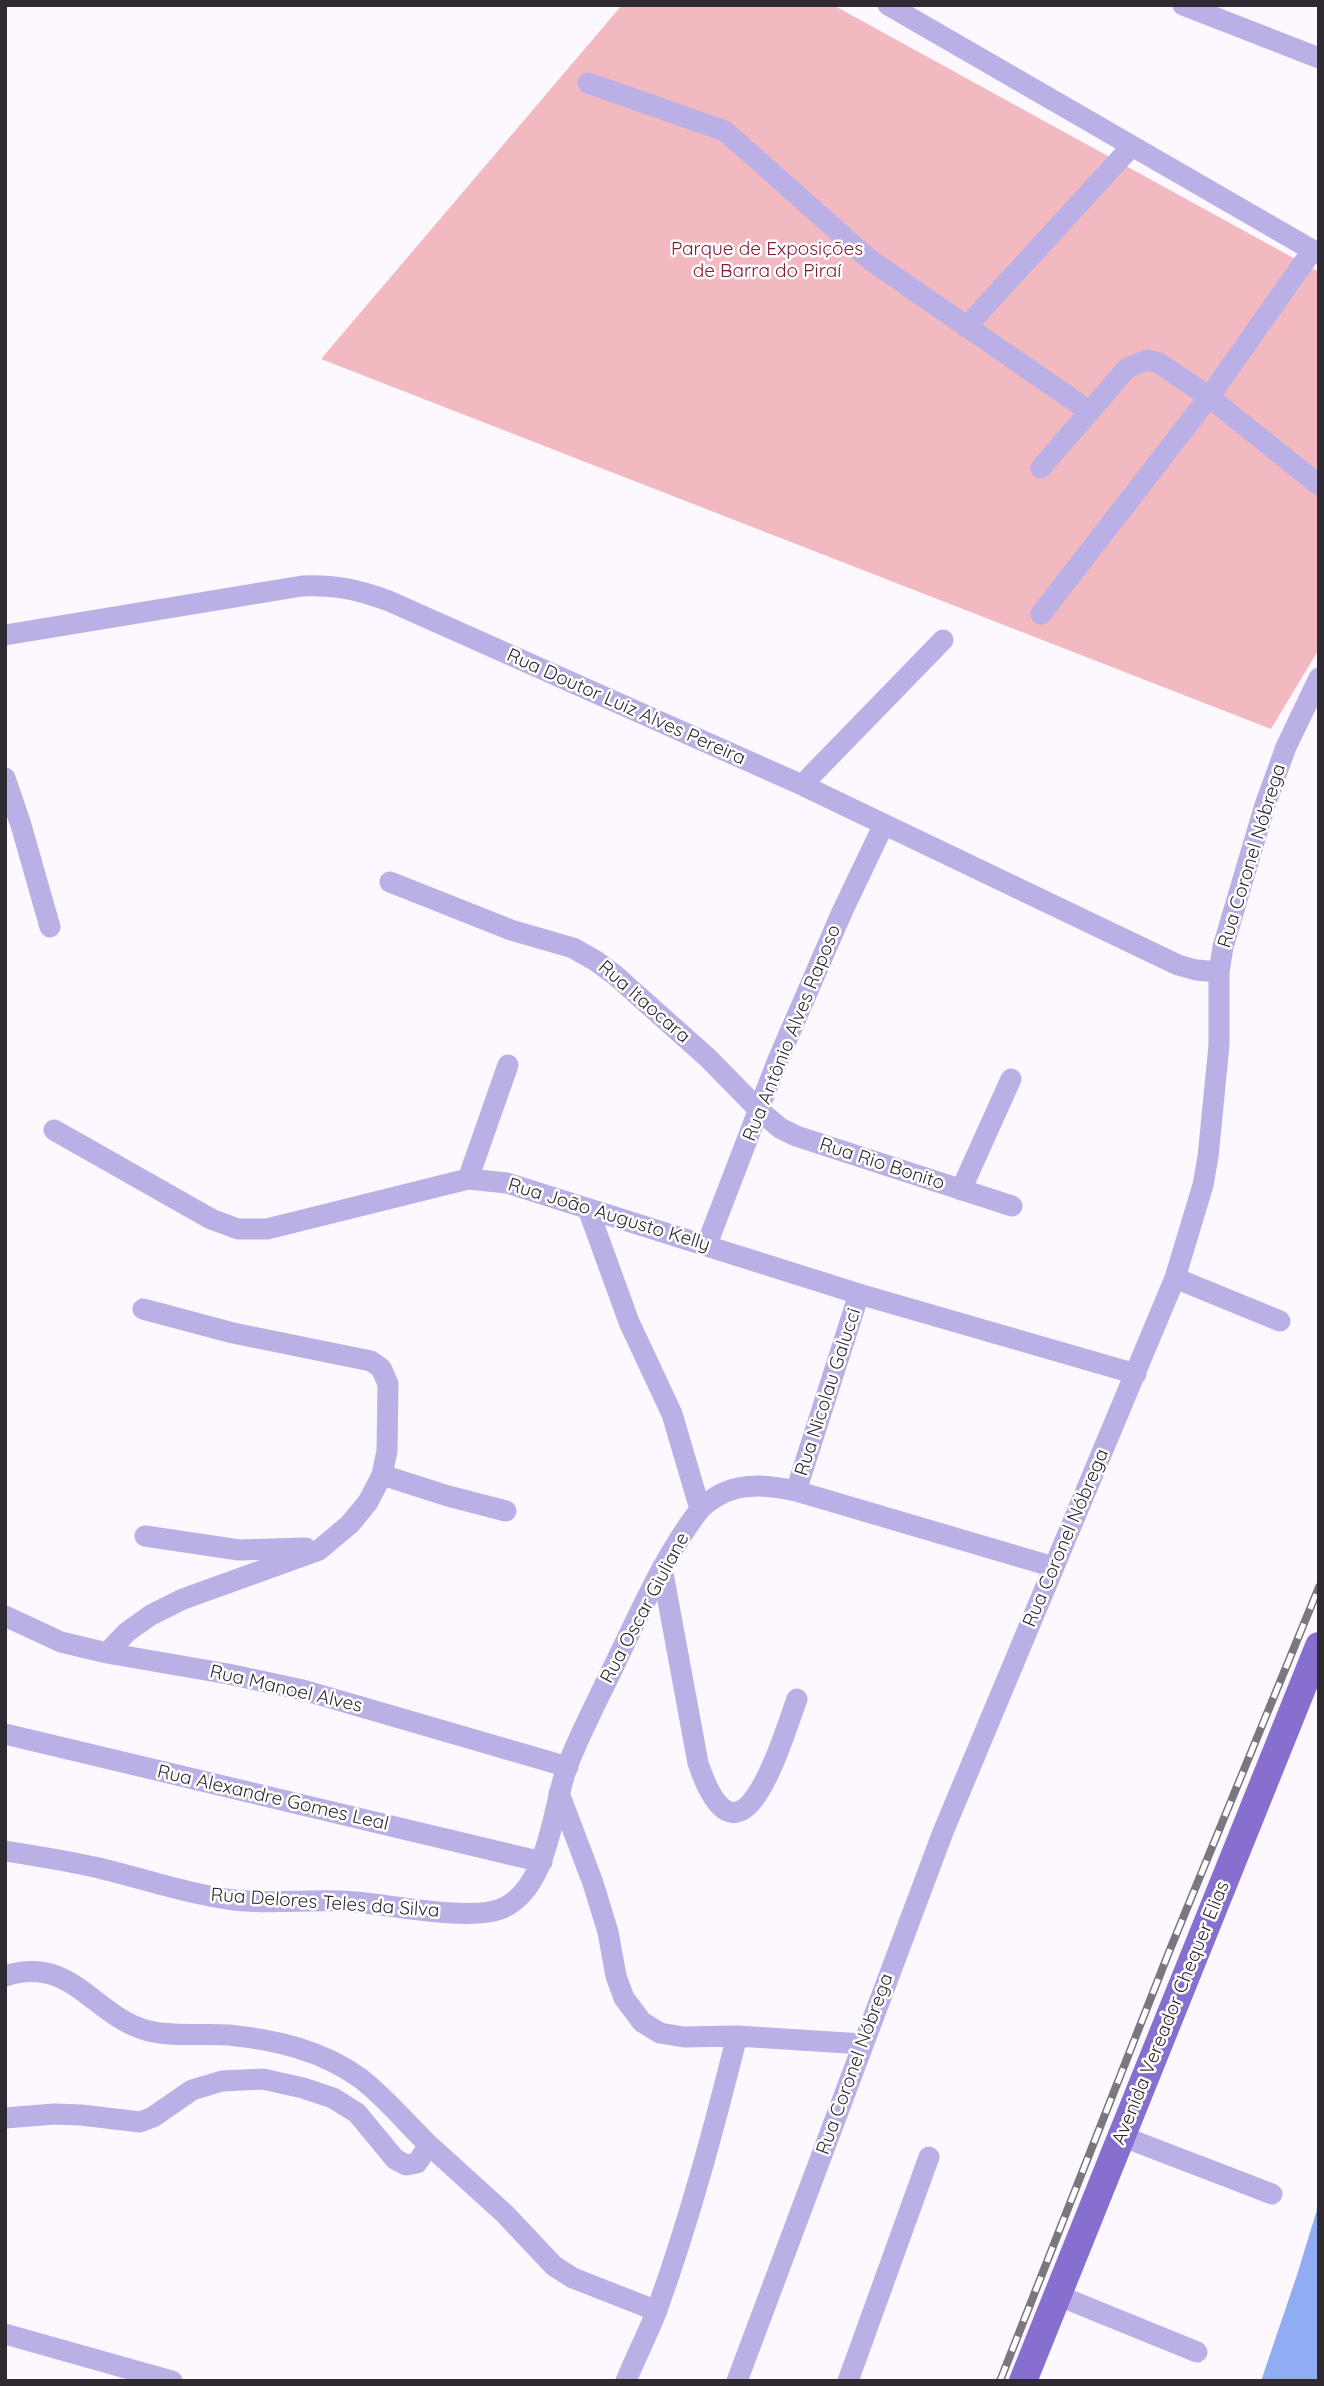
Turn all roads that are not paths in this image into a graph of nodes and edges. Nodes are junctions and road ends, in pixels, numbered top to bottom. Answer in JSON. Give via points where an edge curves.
{"nodes":[{"id":1,"x":888,"y":5,"type":"edge"},
{"id":2,"x":1183,"y":5,"type":"edge"},
{"id":3,"x":1319,"y":58,"type":"edge"},
{"id":4,"x":588,"y":83,"type":"dead end"},
{"id":5,"x":1132,"y":146,"type":"junction"},
{"id":6,"x":1316,"y":253,"type":"edge"},
{"id":7,"x":966,"y":327,"type":"junction"},
{"id":8,"x":1209,"y":397,"type":"junction"},
{"id":9,"x":1089,"y":411,"type":"junction"},
{"id":10,"x":1041,"y":468,"type":"dead end"},
{"id":11,"x":1319,"y":485,"type":"edge"},
{"id":12,"x":1041,"y":614,"type":"dead end"},
{"id":13,"x":5,"y":635,"type":"edge"},
{"id":14,"x":943,"y":640,"type":"dead end"},
{"id":15,"x":1319,"y":678,"type":"edge"},
{"id":16,"x":5,"y":778,"type":"edge"},
{"id":17,"x":802,"y":785,"type":"junction"},
{"id":18,"x":884,"y":824,"type":"junction"},
{"id":19,"x":390,"y":882,"type":"dead end"},
{"id":20,"x":50,"y":927,"type":"dead end"},
{"id":21,"x":1219,"y":972,"type":"junction"},
{"id":22,"x":508,"y":1065,"type":"dead end"},
{"id":23,"x":1011,"y":1079,"type":"dead end"},
{"id":24,"x":759,"y":1110,"type":"junction"},
{"id":25,"x":54,"y":1130,"type":"dead end"},
{"id":26,"x":468,"y":1179,"type":"junction"},
{"id":27,"x":961,"y":1191,"type":"junction"},
{"id":28,"x":1012,"y":1206,"type":"dead end"},
{"id":29,"x":588,"y":1209,"type":"junction"},
{"id":30,"x":707,"y":1244,"type":"junction"},
{"id":31,"x":1175,"y":1278,"type":"junction"},
{"id":32,"x":859,"y":1294,"type":"junction"},
{"id":33,"x":142,"y":1309,"type":"dead end"},
{"id":34,"x":1280,"y":1321,"type":"dead end"},
{"id":35,"x":1136,"y":1374,"type":"junction"},
{"id":36,"x":382,"y":1475,"type":"junction"},
{"id":37,"x":796,"y":1490,"type":"junction"},
{"id":38,"x":700,"y":1509,"type":"junction"},
{"id":39,"x":506,"y":1511,"type":"dead end"},
{"id":40,"x":145,"y":1536,"type":"dead end"},
{"id":41,"x":319,"y":1549,"type":"junction"},
{"id":42,"x":1054,"y":1567,"type":"junction"},
{"id":43,"x":662,"y":1568,"type":"junction"},
{"id":44,"x":5,"y":1616,"type":"edge"},
{"id":45,"x":1319,"y":1646,"type":"edge"},
{"id":46,"x":107,"y":1653,"type":"junction"},
{"id":47,"x":797,"y":1699,"type":"dead end"},
{"id":48,"x":5,"y":1734,"type":"edge"},
{"id":49,"x":568,"y":1767,"type":"junction"},
{"id":50,"x":559,"y":1793,"type":"junction"},
{"id":51,"x":5,"y":1851,"type":"edge"},
{"id":52,"x":542,"y":1861,"type":"junction"},
{"id":53,"x":5,"y":1976,"type":"edge"},
{"id":54,"x":737,"y":2036,"type":"junction"},
{"id":55,"x":863,"y":2044,"type":"junction"},
{"id":56,"x":5,"y":2118,"type":"edge"},
{"id":57,"x":1121,"y":2136,"type":"junction"},
{"id":58,"x":429,"y":2145,"type":"junction"},
{"id":59,"x":929,"y":2157,"type":"dead end"},
{"id":60,"x":1272,"y":2194,"type":"dead end"},
{"id":61,"x":1057,"y":2295,"type":"junction"},
{"id":62,"x":657,"y":2311,"type":"junction"},
{"id":63,"x":5,"y":2334,"type":"edge"},
{"id":64,"x":1197,"y":2352,"type":"dead end"},
{"id":65,"x":172,"y":2381,"type":"edge"},
{"id":66,"x":626,"y":2381,"type":"edge"},
{"id":67,"x":737,"y":2381,"type":"edge"},
{"id":68,"x":848,"y":2381,"type":"edge"},
{"id":69,"x":1023,"y":2381,"type":"edge"}],
"edges":[{"from":1,"to":5,"type":"street"},
{"from":2,"to":3,"type":"street"},
{"from":4,"to":7,"type":"street","via":[[725,131],[869,259]]},
{"from":5,"to":6,"type":"street"},
{"from":5,"to":7,"type":"street"},
{"from":6,"to":8,"type":"street"},
{"from":7,"to":9,"type":"street"},
{"from":8,"to":9,"type":"street","via":[[1159,363],[1147,360],[1127,368]]},
{"from":8,"to":11,"type":"street"},
{"from":8,"to":12,"type":"street"},
{"from":9,"to":10,"type":"street"},
{"from":13,"to":17,"type":"street","name":"Rua Doutor Luiz Alves Pereira","via":[[302,586],[359,590]]},
{"from":14,"to":17,"type":"street"},
{"from":15,"to":21,"type":"street","name":"Rua Coronel Nóbrega","via":[[1286,747],[1265,806]]},
{"from":16,"to":20,"type":"street"},
{"from":17,"to":18,"type":"street","name":"Rua Doutor Luiz Alves Pereira"},
{"from":18,"to":21,"type":"street","name":"Rua Doutor Luiz Alves Pereira","via":[[1178,965]]},
{"from":18,"to":24,"type":"street","name":"Rua Antônio Alves Raposo","via":[[794,1021]]},
{"from":19,"to":24,"type":"street","name":"Rua Itaocara","via":[[511,930],[573,948],[596,961],[708,1058]]},
{"from":21,"to":31,"type":"street","name":"Rua Coronel Nóbrega","via":[[1219,1045],[1208,1157]]},
{"from":22,"to":26,"type":"street"},
{"from":23,"to":27,"type":"street"},
{"from":24,"to":27,"type":"street","name":"Rua Rio Bonito","via":[[796,1136]]},
{"from":24,"to":30,"type":"street","name":"Rua Antônio Alves Raposo"},
{"from":25,"to":26,"type":"street","name":"Rua João Augusto Kelly","via":[[211,1219],[238,1229],[267,1229]]},
{"from":26,"to":29,"type":"street","name":"Rua João Augusto Kelly","via":[[508,1183]]},
{"from":27,"to":28,"type":"street","name":"Rua Rio Bonito"},
{"from":29,"to":30,"type":"street","name":"Rua João Augusto Kelly"},
{"from":29,"to":38,"type":"street","via":[[629,1322],[672,1413]]},
{"from":30,"to":32,"type":"street","name":"Rua João Augusto Kelly"},
{"from":31,"to":34,"type":"street"},
{"from":31,"to":35,"type":"street","name":"Rua Coronel Nóbrega"},
{"from":32,"to":35,"type":"street","name":"Rua João Augusto Kelly"},
{"from":32,"to":37,"type":"street","name":"Rua Nicolau Galucci"},
{"from":33,"to":36,"type":"street","via":[[233,1333],[346,1354],[382,1368],[388,1384],[389,1419]]},
{"from":35,"to":42,"type":"street","name":"Rua Coronel Nóbrega"},
{"from":36,"to":39,"type":"street"},
{"from":36,"to":41,"type":"street","via":[[350,1524]]},
{"from":37,"to":38,"type":"street","name":"Rua Oscar Giuliane","via":[[743,1487],[723,1493]]},
{"from":37,"to":42,"type":"street","name":"Rua Oscar Giuliane"},
{"from":38,"to":43,"type":"street","name":"Rua Oscar Giuliane"},
{"from":40,"to":41,"type":"street","via":[[239,1550]]},
{"from":41,"to":46,"type":"street","via":[[183,1599],[127,1632]]},
{"from":42,"to":55,"type":"street","name":"Rua Coronel Nóbrega","via":[[943,1832]]},
{"from":43,"to":47,"type":"street","via":[[698,1763],[707,1788],[723,1810],[747,1808],[757,1797]]},
{"from":43,"to":49,"type":"street","name":"Rua Oscar Giuliane"},
{"from":44,"to":46,"type":"street","name":"Rua Manoel Alves","via":[[61,1642]]},
{"from":45,"to":57,"type":"main road","name":"Avenida Vereador Chequer Elias"},
{"from":46,"to":49,"type":"street","name":"Rua Manoel Alves","via":[[303,1690]]},
{"from":48,"to":52,"type":"street","name":"Rua Alexandre Gomes Leal"},
{"from":49,"to":50,"type":"street","name":"Rua Oscar Giuliane"},
{"from":50,"to":52,"type":"street","name":"Rua Oscar Giuliane"},
{"from":50,"to":54,"type":"street","via":[[593,1883],[624,1998],[642,2022],[660,2033],[684,2038]]},
{"from":51,"to":52,"type":"street","name":"Rua Delores Teles da Silva","via":[[234,1900],[353,1901],[428,1912],[502,1909],[529,1886]]},
{"from":53,"to":58,"type":"street","via":[[41,1971],[64,1978],[129,2024],[149,2031],[267,2039],[299,2047],[359,2078]]},
{"from":54,"to":55,"type":"street"},
{"from":54,"to":62,"type":"street","via":[[704,2166]]},
{"from":55,"to":67,"type":"street","name":"Rua Coronel Nóbrega"},
{"from":56,"to":58,"type":"street","via":[[54,2114],[139,2122],[192,2090],[222,2081],[263,2079],[333,2098],[357,2113],[395,2160],[407,2165],[417,2162]]},
{"from":57,"to":60,"type":"street"},
{"from":57,"to":61,"type":"main road","name":"Avenida Vereador Chequer Elias"},
{"from":58,"to":62,"type":"street","via":[[554,2266]]},
{"from":59,"to":68,"type":"street"},
{"from":61,"to":64,"type":"street"},
{"from":61,"to":69,"type":"main road","name":"Avenida Vereador Chequer Elias"},
{"from":62,"to":66,"type":"street"},
{"from":63,"to":65,"type":"street"}]}
